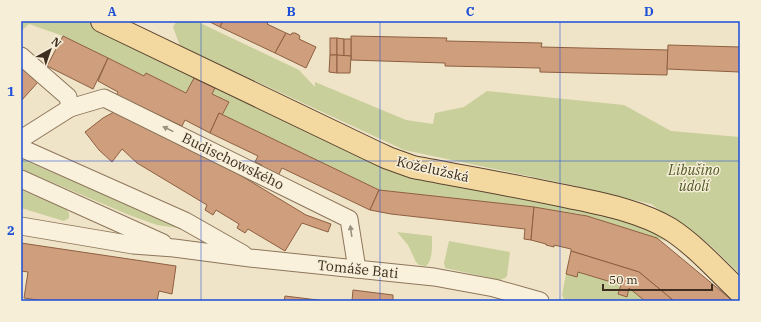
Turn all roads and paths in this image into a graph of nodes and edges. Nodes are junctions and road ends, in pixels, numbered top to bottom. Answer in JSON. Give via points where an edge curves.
{"nodes":[{"id":1,"x":102,"y":21,"type":"edge"},
{"id":2,"x":21,"y":56,"type":"edge"},
{"id":3,"x":70,"y":108,"type":"junction"},
{"id":4,"x":21,"y":139,"type":"edge"},
{"id":5,"x":21,"y":148,"type":"edge"},
{"id":6,"x":21,"y":180,"type":"edge"},
{"id":7,"x":21,"y":226,"type":"edge"},
{"id":8,"x":174,"y":248,"type":"junction"},
{"id":9,"x":250,"y":258,"type":"junction"},
{"id":10,"x":357,"y":269,"type":"junction"},
{"id":11,"x":740,"y":292,"type":"edge"},
{"id":12,"x":540,"y":301,"type":"edge"}],
"edges":[{"from":1,"to":11,"type":"main road","name":"Koželužská","via":[[401,163],[601,204],[653,220],[692,246]]},
{"from":2,"to":3,"type":"street","via":[[68,97]]},
{"from":3,"to":4,"type":"street"},
{"from":10,"to":3,"type":"street","name":"Budischowského","one_way":true,"via":[[349,219],[104,98]]},
{"from":5,"to":9,"type":"street","via":[[185,221]]},
{"from":6,"to":8,"type":"street","name":"Tomáše Bati"},
{"from":7,"to":8,"type":"street","name":"Tomáše Bati","via":[[133,245]]},
{"from":8,"to":9,"type":"street","name":"Tomáše Bati"},
{"from":9,"to":10,"type":"street","name":"Tomáše Bati"},
{"from":10,"to":12,"type":"street","name":"Tomáše Bati","via":[[434,277],[494,288]]}]}
